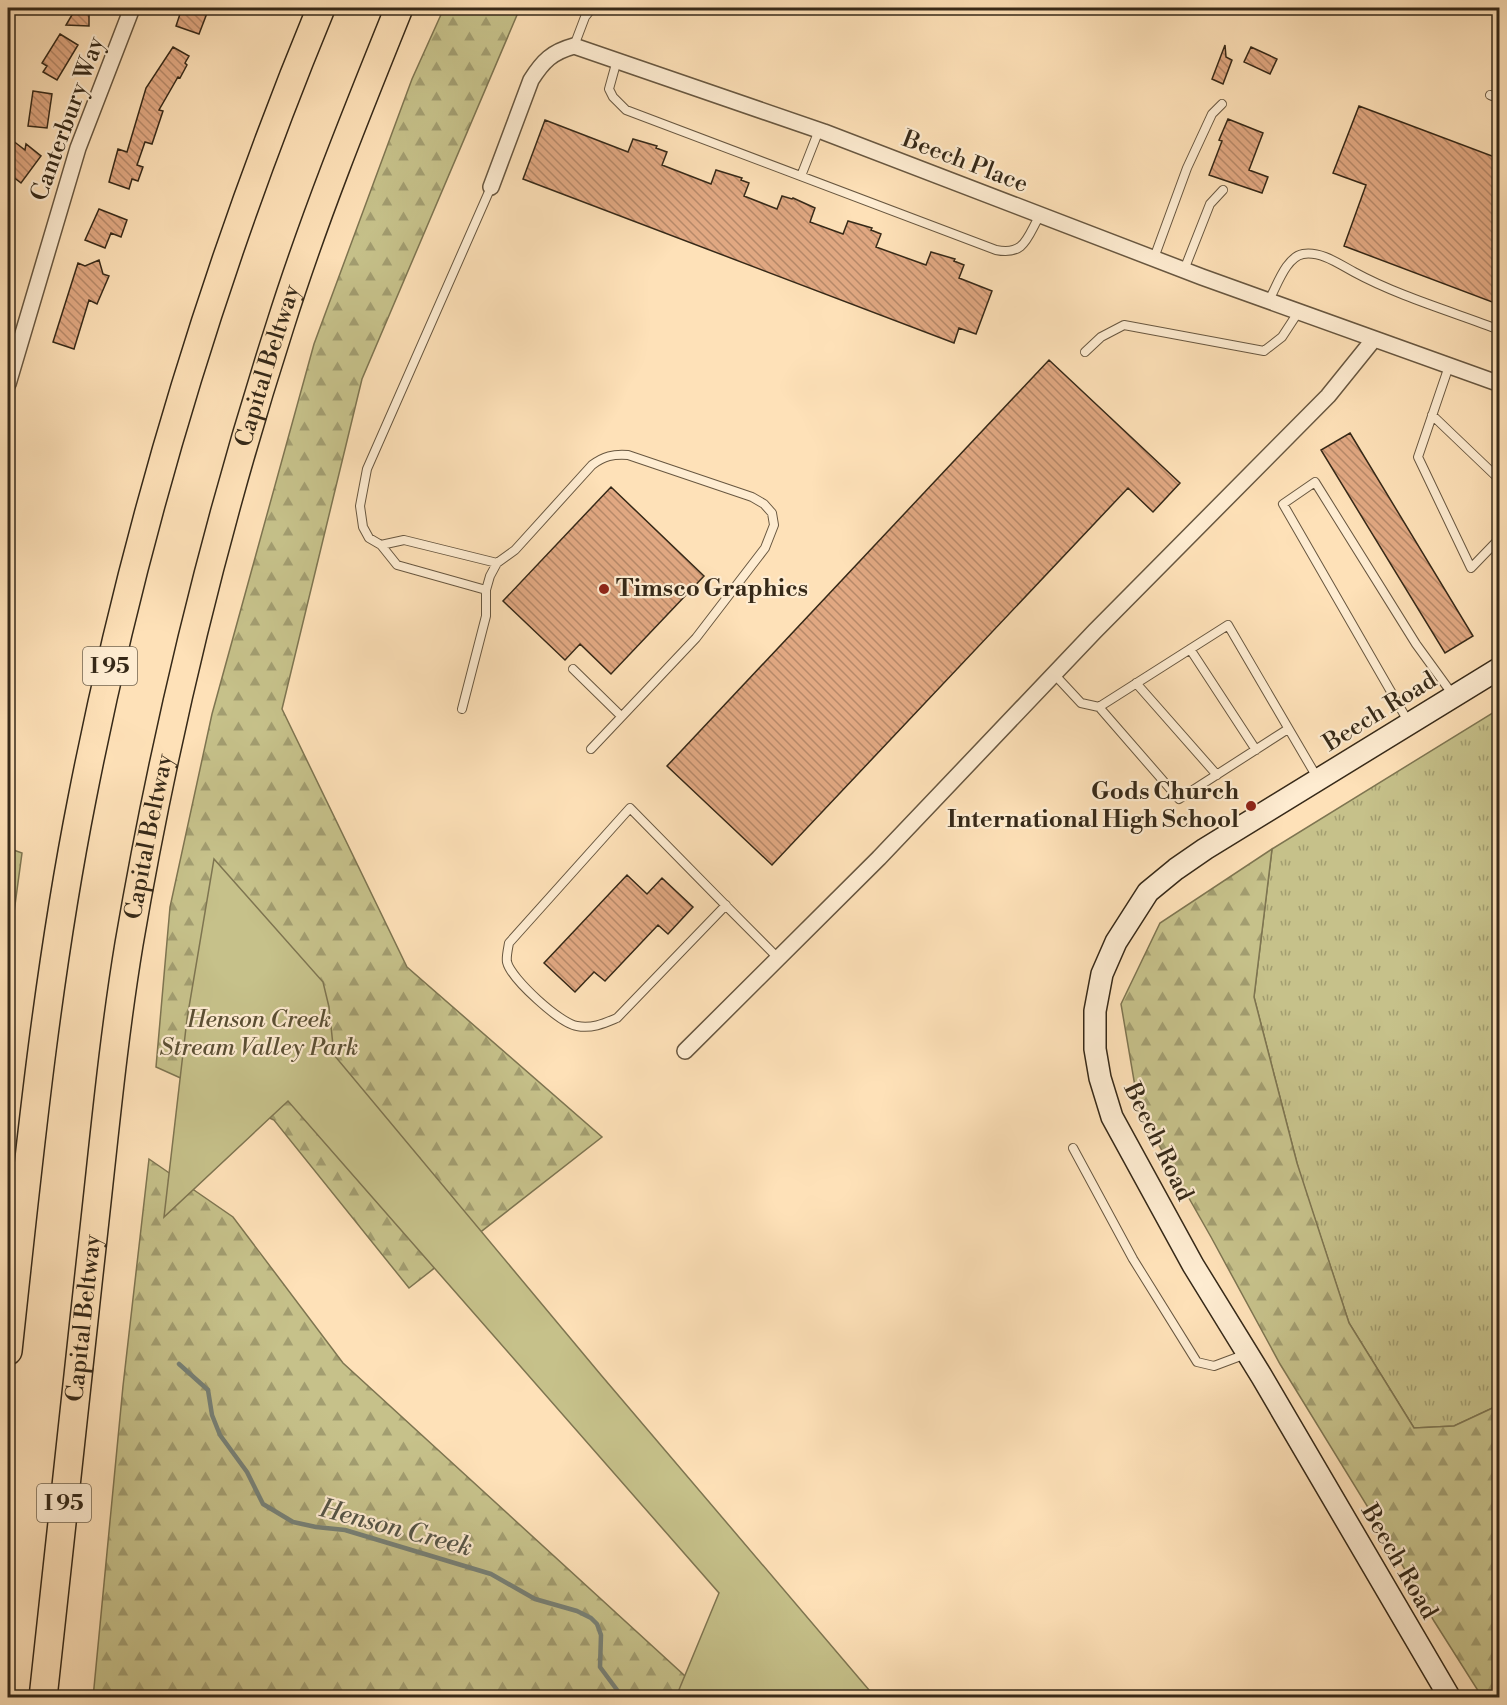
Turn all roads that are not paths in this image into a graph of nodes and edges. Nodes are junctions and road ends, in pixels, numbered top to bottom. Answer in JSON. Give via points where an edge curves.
{"nodes":[{"id":1,"x":132,"y":8,"type":"edge"},
{"id":2,"x":321,"y":8,"type":"edge"},
{"id":3,"x":399,"y":8,"type":"edge"},
{"id":4,"x":592,"y":8,"type":"edge"},
{"id":5,"x":574,"y":46,"type":"junction"},
{"id":6,"x":617,"y":60,"type":"junction"},
{"id":7,"x":1490,"y":95,"type":"dead end"},
{"id":8,"x":1500,"y":99,"type":"edge"},
{"id":9,"x":1222,"y":104,"type":"dead end"},
{"id":10,"x":819,"y":130,"type":"junction"},
{"id":11,"x":801,"y":176,"type":"junction"},
{"id":12,"x":491,"y":187,"type":"joint"},
{"id":13,"x":1223,"y":190,"type":"dead end"},
{"id":14,"x":1040,"y":215,"type":"junction"},
{"id":15,"x":1154,"y":258,"type":"junction"},
{"id":16,"x":1184,"y":270,"type":"junction"},
{"id":17,"x":1269,"y":300,"type":"junction"},
{"id":18,"x":1299,"y":311,"type":"junction"},
{"id":19,"x":1500,"y":330,"type":"edge"},
{"id":20,"x":1374,"y":339,"type":"junction"},
{"id":21,"x":1085,"y":352,"type":"dead end"},
{"id":22,"x":1449,"y":366,"type":"junction"},
{"id":23,"x":8,"y":384,"type":"edge"},
{"id":24,"x":1500,"y":384,"type":"edge"},
{"id":25,"x":1432,"y":415,"type":"junction"},
{"id":26,"x":1500,"y":480,"type":"edge"},
{"id":27,"x":1500,"y":538,"type":"edge"},
{"id":28,"x":381,"y":545,"type":"junction"},
{"id":29,"x":497,"y":563,"type":"junction"},
{"id":30,"x":486,"y":590,"type":"junction"},
{"id":31,"x":1190,"y":650,"type":"junction"},
{"id":32,"x":1500,"y":668,"type":"edge"},
{"id":33,"x":573,"y":669,"type":"dead end"},
{"id":34,"x":1054,"y":674,"type":"junction"},
{"id":35,"x":1136,"y":683,"type":"junction"},
{"id":36,"x":1454,"y":696,"type":"junction"},
{"id":37,"x":1099,"y":707,"type":"junction"},
{"id":38,"x":462,"y":709,"type":"dead end"},
{"id":39,"x":621,"y":716,"type":"junction"},
{"id":40,"x":1409,"y":723,"type":"junction"},
{"id":41,"x":1288,"y":729,"type":"junction"},
{"id":42,"x":591,"y":748,"type":"dead end"},
{"id":43,"x":1256,"y":750,"type":"junction"},
{"id":44,"x":1217,"y":775,"type":"junction"},
{"id":45,"x":1319,"y":780,"type":"junction"},
{"id":46,"x":726,"y":905,"type":"junction"},
{"id":47,"x":779,"y":959,"type":"junction"},
{"id":48,"x":685,"y":1051,"type":"dead end"},
{"id":49,"x":1073,"y":1148,"type":"dead end"},
{"id":50,"x":8,"y":1351,"type":"edge"},
{"id":51,"x":1247,"y":1354,"type":"junction"},
{"id":52,"x":43,"y":1698,"type":"edge"},
{"id":53,"x":1449,"y":1698,"type":"edge"}],
"edges":[{"from":1,"to":23,"type":"street","name":"Canterbury Way","via":[[78,148]]},
{"from":2,"to":50,"type":"highway","number":"I 95","via":[[250,189],[212,301],[158,481],[110,669],[60,927],[39,1072]]},
{"from":3,"to":52,"type":"highway","name":"Capital Beltway","number":"I 95","via":[[281,323],[214,547],[152,818],[110,1086]]},
{"from":4,"to":5,"type":"lane"},
{"from":5,"to":6,"type":"street","name":"Beech Place"},
{"from":5,"to":12,"type":"street","via":[[558,50],[540,65],[531,80]]},
{"from":6,"to":10,"type":"street","name":"Beech Place"},
{"from":6,"to":11,"type":"lane","via":[[609,89],[626,110]]},
{"from":7,"to":8,"type":"lane"},
{"from":9,"to":15,"type":"lane","via":[[1212,114],[1187,168]]},
{"from":10,"to":11,"type":"lane"},
{"from":10,"to":14,"type":"street","name":"Beech Place"},
{"from":11,"to":14,"type":"lane","via":[[1009,253],[1021,248]]},
{"from":12,"to":28,"type":"lane","via":[[367,469],[360,506],[363,527],[369,538]]},
{"from":13,"to":16,"type":"lane","via":[[1210,204]]},
{"from":14,"to":15,"type":"street","name":"Beech Place"},
{"from":15,"to":16,"type":"street","name":"Beech Place"},
{"from":16,"to":17,"type":"street","name":"Beech Place"},
{"from":17,"to":18,"type":"street","name":"Beech Place"},
{"from":17,"to":19,"type":"lane","via":[[1291,260],[1303,254],[1322,255],[1371,281]]},
{"from":18,"to":20,"type":"street","name":"Beech Place"},
{"from":18,"to":21,"type":"lane","via":[[1282,337],[1264,351],[1124,325]]},
{"from":20,"to":22,"type":"street","name":"Beech Place"},
{"from":20,"to":34,"type":"street","via":[[1328,396]]},
{"from":22,"to":24,"type":"street","name":"Beech Place"},
{"from":22,"to":25,"type":"lane"},
{"from":25,"to":26,"type":"lane"},
{"from":25,"to":27,"type":"lane","via":[[1418,458],[1471,568]]},
{"from":28,"to":29,"type":"lane","via":[[404,540]]},
{"from":28,"to":30,"type":"lane","via":[[397,565]]},
{"from":29,"to":30,"type":"lane"},
{"from":29,"to":39,"type":"lane","via":[[514,550],[592,465],[614,454],[648,461],[752,497],[772,513],[774,525],[755,562],[696,638]]},
{"from":30,"to":38,"type":"lane","via":[[486,616]]},
{"from":31,"to":35,"type":"lane"},
{"from":31,"to":41,"type":"lane","via":[[1228,625]]},
{"from":31,"to":43,"type":"lane"},
{"from":32,"to":36,"type":"street","name":"Beech Road"},
{"from":33,"to":39,"type":"lane"},
{"from":34,"to":37,"type":"lane","via":[[1081,702]]},
{"from":34,"to":47,"type":"street"},
{"from":35,"to":37,"type":"lane"},
{"from":35,"to":44,"type":"lane"},
{"from":36,"to":40,"type":"street","name":"Beech Road"},
{"from":36,"to":40,"type":"lane","via":[[1416,644],[1315,482],[1283,504]]},
{"from":37,"to":44,"type":"lane","via":[[1179,799]]},
{"from":39,"to":42,"type":"lane"},
{"from":40,"to":45,"type":"street","name":"Beech Road"},
{"from":41,"to":43,"type":"lane"},
{"from":41,"to":45,"type":"lane"},
{"from":43,"to":44,"type":"lane"},
{"from":45,"to":51,"type":"street","name":"Beech Road","via":[[1205,849],[1148,892],[1116,942],[1102,974],[1095,1011],[1096,1059],[1112,1117]]},
{"from":46,"to":46,"type":"lane","via":[[630,808],[509,944],[507,962],[515,977],[563,1021],[597,1026],[617,1018]]},
{"from":46,"to":47,"type":"lane"},
{"from":47,"to":48,"type":"street"},
{"from":49,"to":51,"type":"lane","via":[[1133,1259],[1197,1362],[1214,1366]]},
{"from":51,"to":53,"type":"street","name":"Beech Road"}]}
